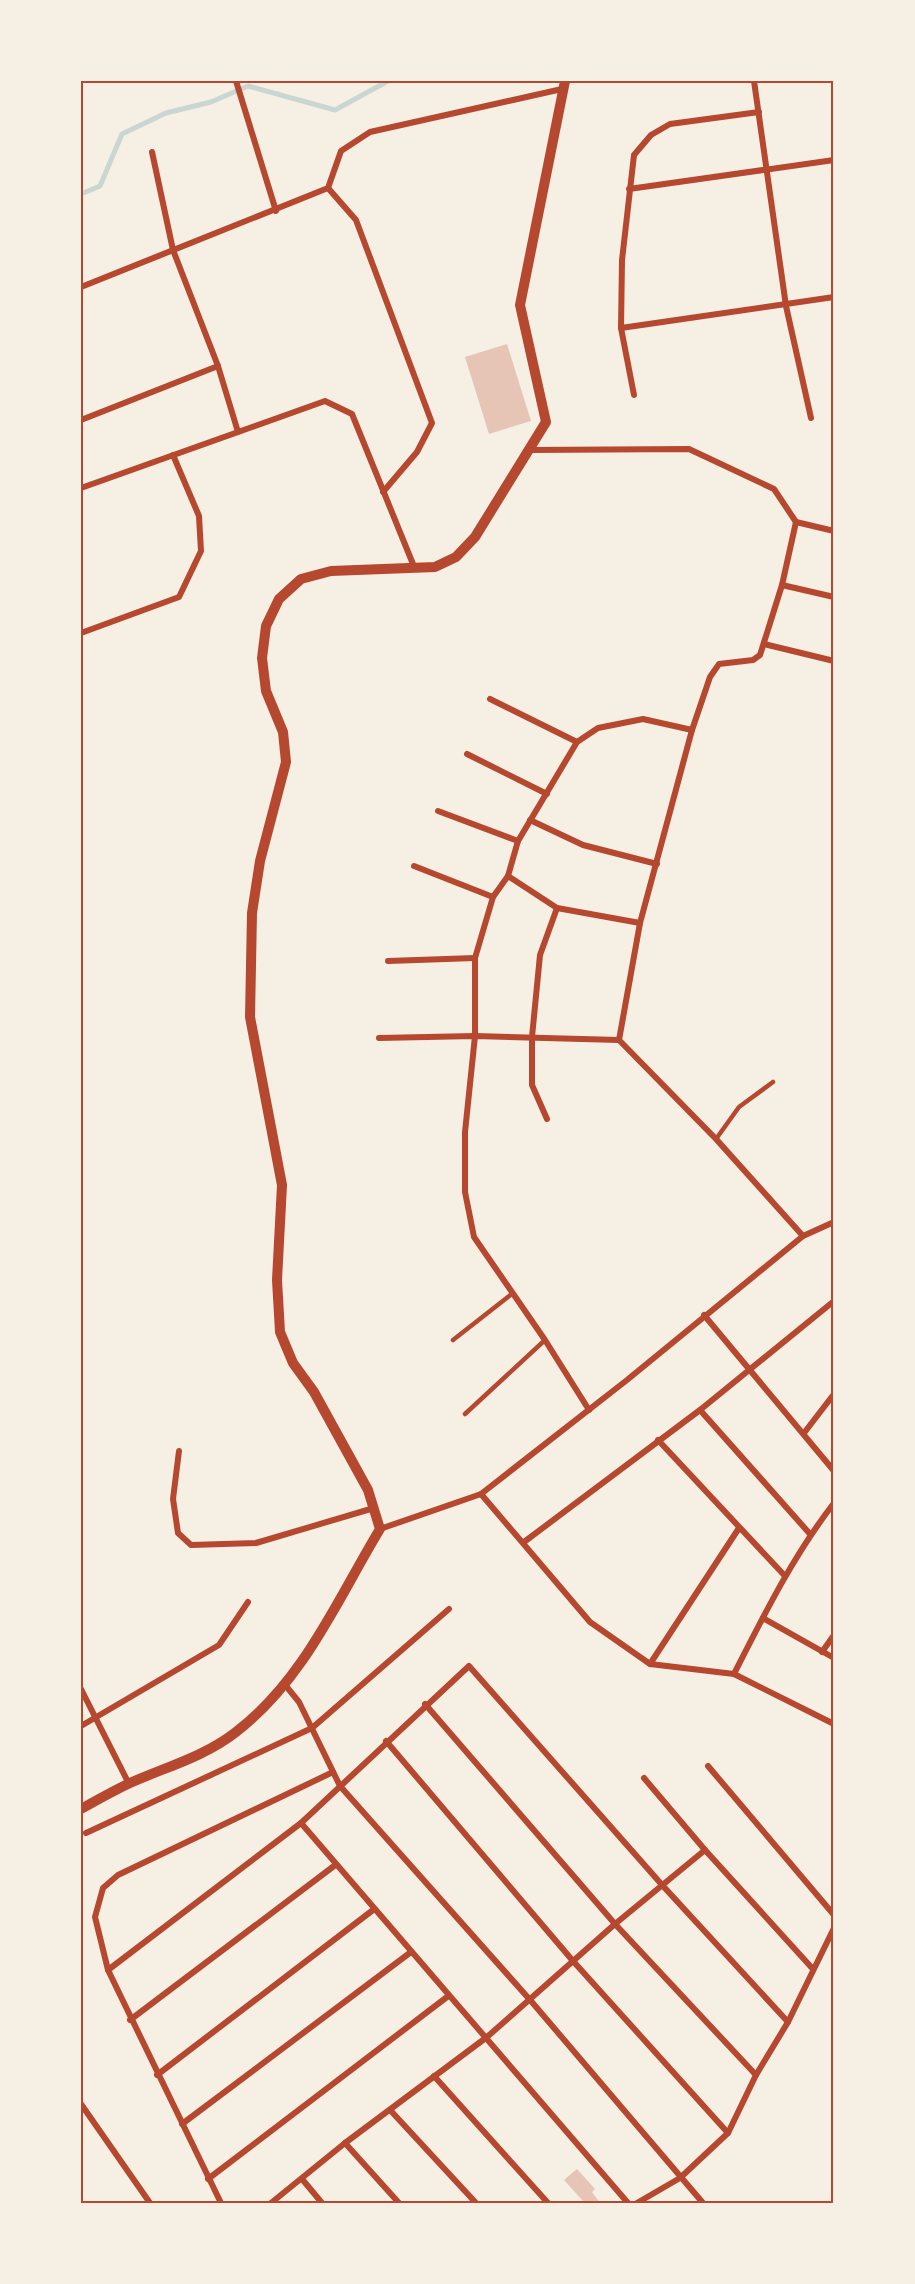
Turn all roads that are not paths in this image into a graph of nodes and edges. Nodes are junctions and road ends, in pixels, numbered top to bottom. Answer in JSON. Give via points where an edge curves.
{"nodes":[{"id":1,"x":754,"y":81,"type":"edge"},
{"id":2,"x":235,"y":82,"type":"edge"},
{"id":3,"x":564,"y":85,"type":"edge"},
{"id":4,"x":759,"y":112,"type":"junction"},
{"id":5,"x":152,"y":152,"type":"dead end"},
{"id":6,"x":834,"y":160,"type":"edge"},
{"id":7,"x":768,"y":168,"type":"junction"},
{"id":8,"x":328,"y":188,"type":"junction"},
{"id":9,"x":628,"y":189,"type":"junction"},
{"id":10,"x":276,"y":211,"type":"junction"},
{"id":11,"x":173,"y":250,"type":"junction"},
{"id":12,"x":81,"y":287,"type":"edge"},
{"id":13,"x":834,"y":297,"type":"edge"},
{"id":14,"x":786,"y":306,"type":"junction"},
{"id":15,"x":621,"y":328,"type":"junction"},
{"id":16,"x":218,"y":366,"type":"junction"},
{"id":17,"x":634,"y":395,"type":"dead end"},
{"id":18,"x":811,"y":418,"type":"dead end"},
{"id":19,"x":81,"y":420,"type":"edge"},
{"id":20,"x":238,"y":432,"type":"junction"},
{"id":21,"x":529,"y":450,"type":"junction"},
{"id":22,"x":173,"y":455,"type":"junction"},
{"id":23,"x":81,"y":488,"type":"edge"},
{"id":24,"x":383,"y":492,"type":"junction"},
{"id":25,"x":796,"y":522,"type":"junction"},
{"id":26,"x":834,"y":531,"type":"edge"},
{"id":27,"x":416,"y":569,"type":"junction"},
{"id":28,"x":782,"y":585,"type":"junction"},
{"id":29,"x":834,"y":597,"type":"edge"},
{"id":30,"x":81,"y":633,"type":"edge"},
{"id":31,"x":764,"y":644,"type":"junction"},
{"id":32,"x":834,"y":661,"type":"edge"},
{"id":33,"x":490,"y":699,"type":"dead end"},
{"id":34,"x":692,"y":730,"type":"junction"},
{"id":35,"x":577,"y":742,"type":"junction"},
{"id":36,"x":467,"y":754,"type":"dead end"},
{"id":37,"x":548,"y":794,"type":"junction"},
{"id":38,"x":438,"y":811,"type":"dead end"},
{"id":39,"x":530,"y":820,"type":"junction"},
{"id":40,"x":518,"y":841,"type":"junction"},
{"id":41,"x":657,"y":864,"type":"junction"},
{"id":42,"x":414,"y":866,"type":"dead end"},
{"id":43,"x":508,"y":876,"type":"junction"},
{"id":44,"x":493,"y":897,"type":"junction"},
{"id":45,"x":557,"y":908,"type":"junction"},
{"id":46,"x":640,"y":923,"type":"junction"},
{"id":47,"x":475,"y":958,"type":"junction"},
{"id":48,"x":388,"y":961,"type":"dead end"},
{"id":49,"x":475,"y":1036,"type":"junction"},
{"id":50,"x":532,"y":1037,"type":"junction"},
{"id":51,"x":379,"y":1038,"type":"dead end"},
{"id":52,"x":620,"y":1040,"type":"junction"},
{"id":53,"x":773,"y":1082,"type":"dead end"},
{"id":54,"x":547,"y":1119,"type":"dead end"},
{"id":55,"x":716,"y":1138,"type":"junction"},
{"id":56,"x":834,"y":1222,"type":"edge"},
{"id":57,"x":803,"y":1236,"type":"junction"},
{"id":58,"x":513,"y":1293,"type":"junction"},
{"id":59,"x":834,"y":1301,"type":"edge"},
{"id":60,"x":704,"y":1315,"type":"junction"},
{"id":61,"x":453,"y":1340,"type":"dead end"},
{"id":62,"x":545,"y":1340,"type":"junction"},
{"id":63,"x":749,"y":1370,"type":"junction"},
{"id":64,"x":834,"y":1394,"type":"edge"},
{"id":65,"x":589,"y":1410,"type":"junction"},
{"id":66,"x":700,"y":1410,"type":"junction"},
{"id":67,"x":465,"y":1414,"type":"dead end"},
{"id":68,"x":804,"y":1433,"type":"junction"},
{"id":69,"x":658,"y":1440,"type":"junction"},
{"id":70,"x":179,"y":1451,"type":"dead end"},
{"id":71,"x":834,"y":1471,"type":"edge"},
{"id":72,"x":481,"y":1494,"type":"junction"},
{"id":73,"x":834,"y":1503,"type":"edge"},
{"id":74,"x":374,"y":1509,"type":"junction"},
{"id":75,"x":739,"y":1528,"type":"junction"},
{"id":76,"x":380,"y":1529,"type":"junction"},
{"id":77,"x":810,"y":1534,"type":"junction"},
{"id":78,"x":524,"y":1542,"type":"junction"},
{"id":79,"x":785,"y":1576,"type":"junction"},
{"id":80,"x":248,"y":1602,"type":"dead end"},
{"id":81,"x":449,"y":1609,"type":"dead end"},
{"id":82,"x":763,"y":1618,"type":"junction"},
{"id":83,"x":834,"y":1635,"type":"edge"},
{"id":84,"x":822,"y":1653,"type":"junction"},
{"id":85,"x":834,"y":1658,"type":"edge"},
{"id":86,"x":650,"y":1664,"type":"junction"},
{"id":87,"x":734,"y":1674,"type":"junction"},
{"id":88,"x":286,"y":1686,"type":"junction"},
{"id":89,"x":81,"y":1689,"type":"edge"},
{"id":90,"x":425,"y":1704,"type":"junction"},
{"id":91,"x":98,"y":1718,"type":"junction"},
{"id":92,"x":834,"y":1724,"type":"edge"},
{"id":93,"x":81,"y":1726,"type":"edge"},
{"id":94,"x":312,"y":1728,"type":"junction"},
{"id":95,"x":386,"y":1741,"type":"junction"},
{"id":96,"x":708,"y":1766,"type":"dead end"},
{"id":97,"x":333,"y":1772,"type":"junction"},
{"id":98,"x":644,"y":1778,"type":"dead end"},
{"id":99,"x":129,"y":1784,"type":"junction"},
{"id":100,"x":340,"y":1786,"type":"junction"},
{"id":101,"x":81,"y":1809,"type":"edge"},
{"id":102,"x":300,"y":1823,"type":"junction"},
{"id":103,"x":86,"y":1833,"type":"dead end"},
{"id":104,"x":705,"y":1850,"type":"junction"},
{"id":105,"x":334,"y":1866,"type":"junction"},
{"id":106,"x":663,"y":1886,"type":"junction"},
{"id":107,"x":373,"y":1910,"type":"junction"},
{"id":108,"x":834,"y":1915,"type":"edge"},
{"id":109,"x":615,"y":1924,"type":"junction"},
{"id":110,"x":834,"y":1928,"type":"edge"},
{"id":111,"x":411,"y":1952,"type":"junction"},
{"id":112,"x":573,"y":1961,"type":"junction"},
{"id":113,"x":812,"y":1968,"type":"junction"},
{"id":114,"x":108,"y":1970,"type":"junction"},
{"id":115,"x":447,"y":1996,"type":"junction"},
{"id":116,"x":531,"y":2001,"type":"junction"},
{"id":117,"x":130,"y":2020,"type":"junction"},
{"id":118,"x":788,"y":2022,"type":"junction"},
{"id":119,"x":487,"y":2037,"type":"junction"},
{"id":120,"x":157,"y":2075,"type":"junction"},
{"id":121,"x":756,"y":2075,"type":"junction"},
{"id":122,"x":434,"y":2076,"type":"junction"},
{"id":123,"x":81,"y":2104,"type":"edge"},
{"id":124,"x":391,"y":2110,"type":"junction"},
{"id":125,"x":182,"y":2124,"type":"junction"},
{"id":126,"x":728,"y":2133,"type":"junction"},
{"id":127,"x":345,"y":2143,"type":"junction"},
{"id":128,"x":680,"y":2178,"type":"junction"},
{"id":129,"x":208,"y":2179,"type":"junction"},
{"id":130,"x":302,"y":2180,"type":"junction"},
{"id":131,"x":150,"y":2203,"type":"edge"},
{"id":132,"x":221,"y":2203,"type":"edge"},
{"id":133,"x":271,"y":2203,"type":"edge"},
{"id":134,"x":322,"y":2203,"type":"edge"},
{"id":135,"x":399,"y":2203,"type":"edge"},
{"id":136,"x":476,"y":2203,"type":"edge"},
{"id":137,"x":548,"y":2203,"type":"edge"},
{"id":138,"x":628,"y":2203,"type":"edge"},
{"id":139,"x":637,"y":2203,"type":"edge"},
{"id":140,"x":703,"y":2203,"type":"edge"}],
"edges":[{"from":1,"to":4,"type":"street"},
{"from":2,"to":10,"type":"street"},
{"from":3,"to":8,"type":"street","via":[[370,132],[341,151]]},
{"from":3,"to":21,"type":"street","via":[[520,305],[546,422]]},
{"from":4,"to":7,"type":"street"},
{"from":4,"to":9,"type":"street","via":[[670,124],[651,135],[634,155]]},
{"from":5,"to":11,"type":"street"},
{"from":6,"to":7,"type":"street"},
{"from":7,"to":9,"type":"street"},
{"from":7,"to":14,"type":"street"},
{"from":8,"to":10,"type":"street"},
{"from":8,"to":24,"type":"street","via":[[356,220],[432,423],[417,452]]},
{"from":9,"to":15,"type":"street"},
{"from":10,"to":11,"type":"street"},
{"from":11,"to":12,"type":"street"},
{"from":11,"to":16,"type":"street"},
{"from":13,"to":14,"type":"street"},
{"from":14,"to":15,"type":"street"},
{"from":14,"to":18,"type":"street"},
{"from":15,"to":17,"type":"street"},
{"from":16,"to":19,"type":"street"},
{"from":16,"to":20,"type":"street"},
{"from":20,"to":22,"type":"street"},
{"from":20,"to":24,"type":"street","via":[[325,401],[352,414]]},
{"from":21,"to":25,"type":"street","via":[[689,449],[774,489]]},
{"from":21,"to":27,"type":"street","via":[[475,537],[456,557],[435,567]]},
{"from":22,"to":23,"type":"street"},
{"from":22,"to":30,"type":"street","via":[[199,516],[201,551],[179,597]]},
{"from":24,"to":27,"type":"street"},
{"from":25,"to":26,"type":"street"},
{"from":25,"to":28,"type":"street"},
{"from":27,"to":74,"type":"street","via":[[331,571],[300,579],[279,599],[266,626],[262,658],[266,691],[283,732],[286,762],[260,861],[252,913],[250,1017],[282,1185],[277,1280],[280,1332],[293,1364],[314,1392]]},
{"from":28,"to":29,"type":"street"},
{"from":28,"to":31,"type":"street"},
{"from":31,"to":32,"type":"street"},
{"from":31,"to":34,"type":"street","via":[[753,660],[719,664],[713,670]]},
{"from":33,"to":35,"type":"street"},
{"from":34,"to":35,"type":"street","via":[[643,719],[598,728]]},
{"from":34,"to":41,"type":"street"},
{"from":35,"to":37,"type":"street"},
{"from":36,"to":37,"type":"street"},
{"from":37,"to":39,"type":"street"},
{"from":38,"to":40,"type":"street"},
{"from":39,"to":40,"type":"street"},
{"from":39,"to":41,"type":"street","via":[[583,845]]},
{"from":40,"to":43,"type":"street"},
{"from":41,"to":46,"type":"street"},
{"from":42,"to":44,"type":"street"},
{"from":43,"to":44,"type":"street"},
{"from":43,"to":45,"type":"street"},
{"from":44,"to":47,"type":"street"},
{"from":45,"to":46,"type":"street"},
{"from":45,"to":50,"type":"street","via":[[540,955]]},
{"from":46,"to":52,"type":"street"},
{"from":47,"to":48,"type":"street"},
{"from":47,"to":49,"type":"street"},
{"from":49,"to":50,"type":"street"},
{"from":49,"to":51,"type":"street"},
{"from":49,"to":58,"type":"street","via":[[465,1132],[465,1192],[474,1237]]},
{"from":50,"to":52,"type":"street"},
{"from":50,"to":54,"type":"street","via":[[532,1084]]},
{"from":52,"to":55,"type":"street"},
{"from":53,"to":55,"type":"lane","via":[[739,1107]]},
{"from":55,"to":57,"type":"street"},
{"from":56,"to":57,"type":"street"},
{"from":57,"to":60,"type":"street"},
{"from":58,"to":61,"type":"lane"},
{"from":58,"to":62,"type":"street"},
{"from":59,"to":63,"type":"street"},
{"from":60,"to":63,"type":"street"},
{"from":60,"to":65,"type":"street"},
{"from":62,"to":65,"type":"street"},
{"from":62,"to":67,"type":"lane"},
{"from":63,"to":66,"type":"street"},
{"from":63,"to":68,"type":"street"},
{"from":64,"to":68,"type":"street"},
{"from":65,"to":72,"type":"street"},
{"from":66,"to":69,"type":"street"},
{"from":66,"to":77,"type":"street"},
{"from":68,"to":71,"type":"street"},
{"from":69,"to":75,"type":"street"},
{"from":69,"to":78,"type":"street"},
{"from":70,"to":74,"type":"street","via":[[173,1499],[178,1533],[191,1545],[256,1543]]},
{"from":72,"to":76,"type":"street"},
{"from":72,"to":78,"type":"street"},
{"from":73,"to":77,"type":"street"},
{"from":74,"to":76,"type":"street"},
{"from":75,"to":79,"type":"street"},
{"from":75,"to":86,"type":"street"},
{"from":76,"to":88,"type":"street"},
{"from":77,"to":79,"type":"street"},
{"from":78,"to":86,"type":"street","via":[[590,1622]]},
{"from":79,"to":82,"type":"street"},
{"from":80,"to":91,"type":"street","via":[[219,1645]]},
{"from":81,"to":94,"type":"street"},
{"from":82,"to":84,"type":"street"},
{"from":82,"to":87,"type":"street"},
{"from":83,"to":84,"type":"street"},
{"from":84,"to":85,"type":"street"},
{"from":86,"to":87,"type":"street"},
{"from":87,"to":92,"type":"street"},
{"from":88,"to":94,"type":"street"},
{"from":88,"to":99,"type":"street","via":[[236,1733],[184,1763]]},
{"from":89,"to":91,"type":"street"},
{"from":90,"to":95,"type":"street"},
{"from":90,"to":106,"type":"street","via":[[469,1666]]},
{"from":90,"to":109,"type":"street"},
{"from":91,"to":93,"type":"street"},
{"from":91,"to":99,"type":"street"},
{"from":94,"to":97,"type":"street"},
{"from":94,"to":103,"type":"street"},
{"from":95,"to":100,"type":"street"},
{"from":95,"to":112,"type":"street"},
{"from":96,"to":108,"type":"street"},
{"from":97,"to":100,"type":"street"},
{"from":97,"to":114,"type":"street","via":[[118,1875],[103,1888],[95,1917]]},
{"from":98,"to":104,"type":"street"},
{"from":99,"to":101,"type":"street"},
{"from":100,"to":102,"type":"street"},
{"from":100,"to":116,"type":"street"},
{"from":102,"to":105,"type":"street"},
{"from":102,"to":114,"type":"street"},
{"from":104,"to":106,"type":"street"},
{"from":104,"to":113,"type":"street"},
{"from":105,"to":107,"type":"street"},
{"from":105,"to":117,"type":"street"},
{"from":106,"to":109,"type":"street"},
{"from":106,"to":118,"type":"street"},
{"from":107,"to":111,"type":"street"},
{"from":107,"to":120,"type":"street"},
{"from":109,"to":112,"type":"street"},
{"from":109,"to":121,"type":"street"},
{"from":110,"to":113,"type":"street"},
{"from":111,"to":115,"type":"street"},
{"from":111,"to":125,"type":"street"},
{"from":112,"to":116,"type":"street"},
{"from":112,"to":126,"type":"street"},
{"from":113,"to":118,"type":"street"},
{"from":114,"to":117,"type":"street"},
{"from":115,"to":119,"type":"street"},
{"from":115,"to":129,"type":"street"},
{"from":116,"to":119,"type":"street"},
{"from":116,"to":128,"type":"street"},
{"from":117,"to":120,"type":"street"},
{"from":118,"to":121,"type":"street"},
{"from":119,"to":122,"type":"street"},
{"from":119,"to":138,"type":"street"},
{"from":120,"to":125,"type":"street"},
{"from":121,"to":126,"type":"street"},
{"from":122,"to":124,"type":"street"},
{"from":122,"to":137,"type":"street"},
{"from":123,"to":131,"type":"street"},
{"from":124,"to":127,"type":"street"},
{"from":124,"to":136,"type":"street"},
{"from":125,"to":129,"type":"street"},
{"from":126,"to":128,"type":"street"},
{"from":127,"to":130,"type":"street"},
{"from":127,"to":135,"type":"street"},
{"from":128,"to":139,"type":"street"},
{"from":128,"to":140,"type":"street"},
{"from":129,"to":132,"type":"street"},
{"from":130,"to":133,"type":"street"},
{"from":130,"to":134,"type":"street"}]}
